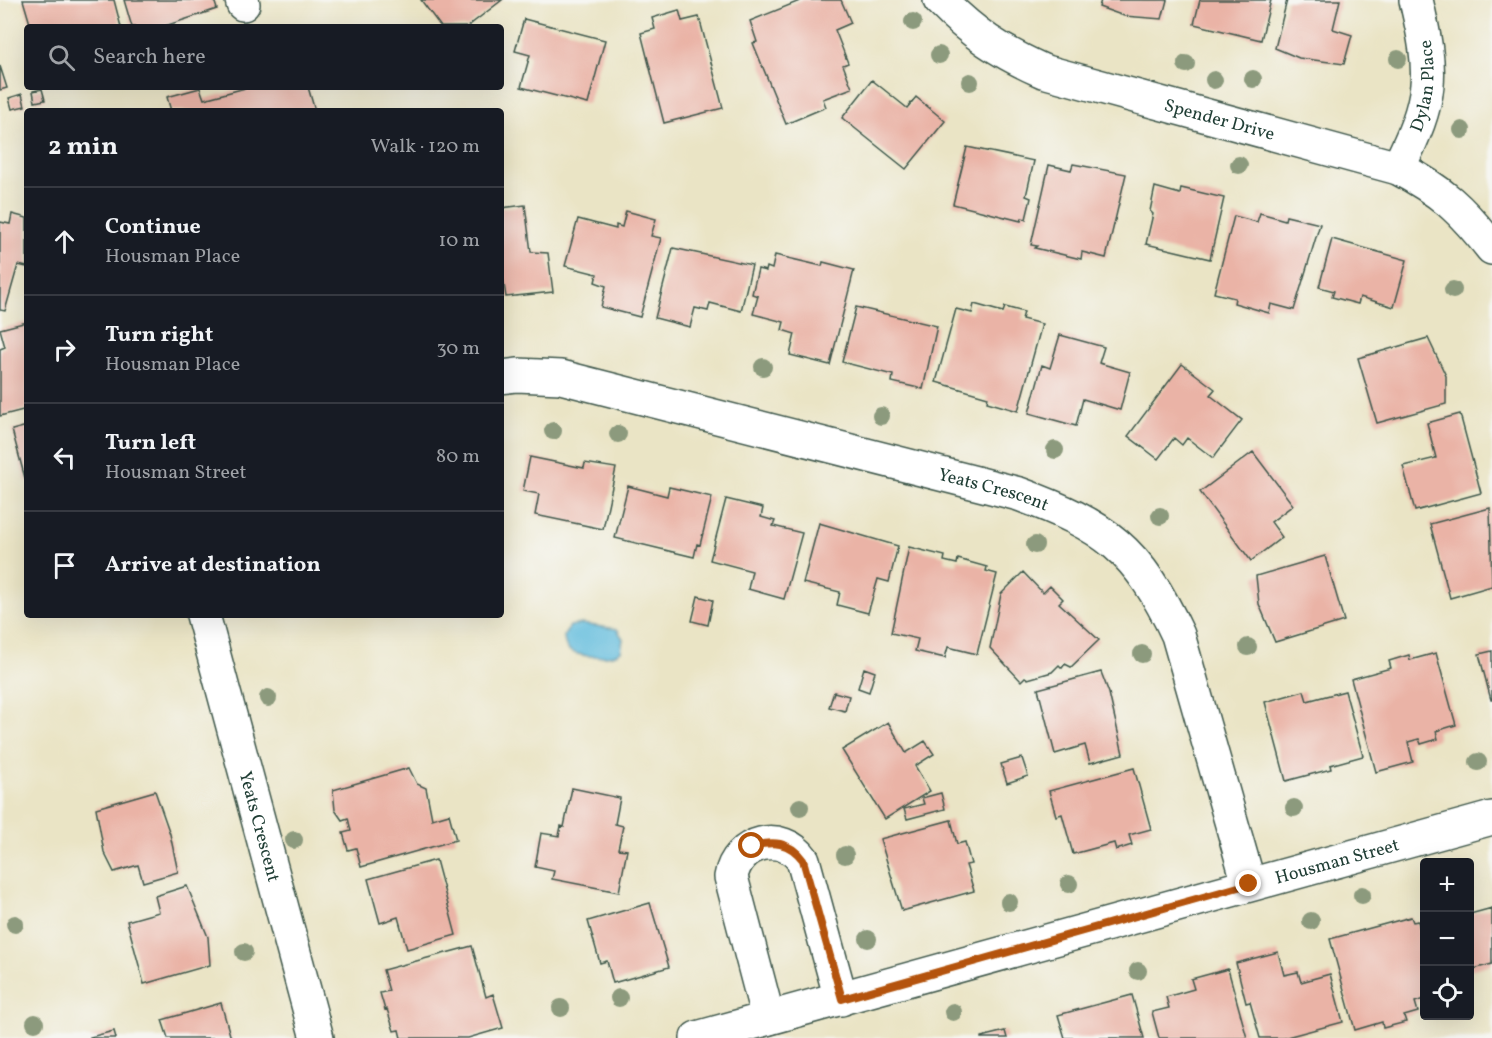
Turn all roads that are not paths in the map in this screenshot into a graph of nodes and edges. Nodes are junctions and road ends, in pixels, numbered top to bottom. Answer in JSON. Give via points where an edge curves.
{"nodes":[{"id":1,"x":940,"y":0,"type":"edge"},
{"id":2,"x":1416,"y":0,"type":"edge"},
{"id":3,"x":1398,"y":168,"type":"junction"},
{"id":4,"x":1492,"y":248,"type":"edge"},
{"id":5,"x":504,"y":377,"type":"edge"},
{"id":6,"x":204,"y":618,"type":"edge"},
{"id":7,"x":1492,"y":818,"type":"edge"},
{"id":8,"x":1249,"y":884,"type":"junction"},
{"id":9,"x":842,"y":999,"type":"junction"},
{"id":10,"x":768,"y":1018,"type":"junction"},
{"id":11,"x":317,"y":1038,"type":"edge"},
{"id":12,"x":697,"y":1038,"type":"edge"}],
"edges":[{"from":1,"to":3,"type":"street","name":"Spender Drive","via":[[981,39],[1043,71]]},
{"from":2,"to":3,"type":"street","name":"Dylan Place","via":[[1428,51],[1429,85],[1415,135]]},
{"from":3,"to":4,"type":"street","name":"Spender Drive","via":[[1434,187],[1465,213]]},
{"from":5,"to":8,"type":"street","name":"Yeats Crescent","via":[[561,377],[1019,494],[1098,528],[1141,571],[1178,635]]},
{"from":6,"to":11,"type":"street","name":"Yeats Crescent"},
{"from":7,"to":8,"type":"street","name":"Housman Street"},
{"from":8,"to":9,"type":"street","name":"Housman Street"},
{"from":9,"to":10,"type":"street","name":"Housman Street"},
{"from":9,"to":10,"type":"street","via":[[803,860],[781,843],[752,846],[737,859],[731,877]]},
{"from":10,"to":12,"type":"street","name":"Housman Street"}]}
